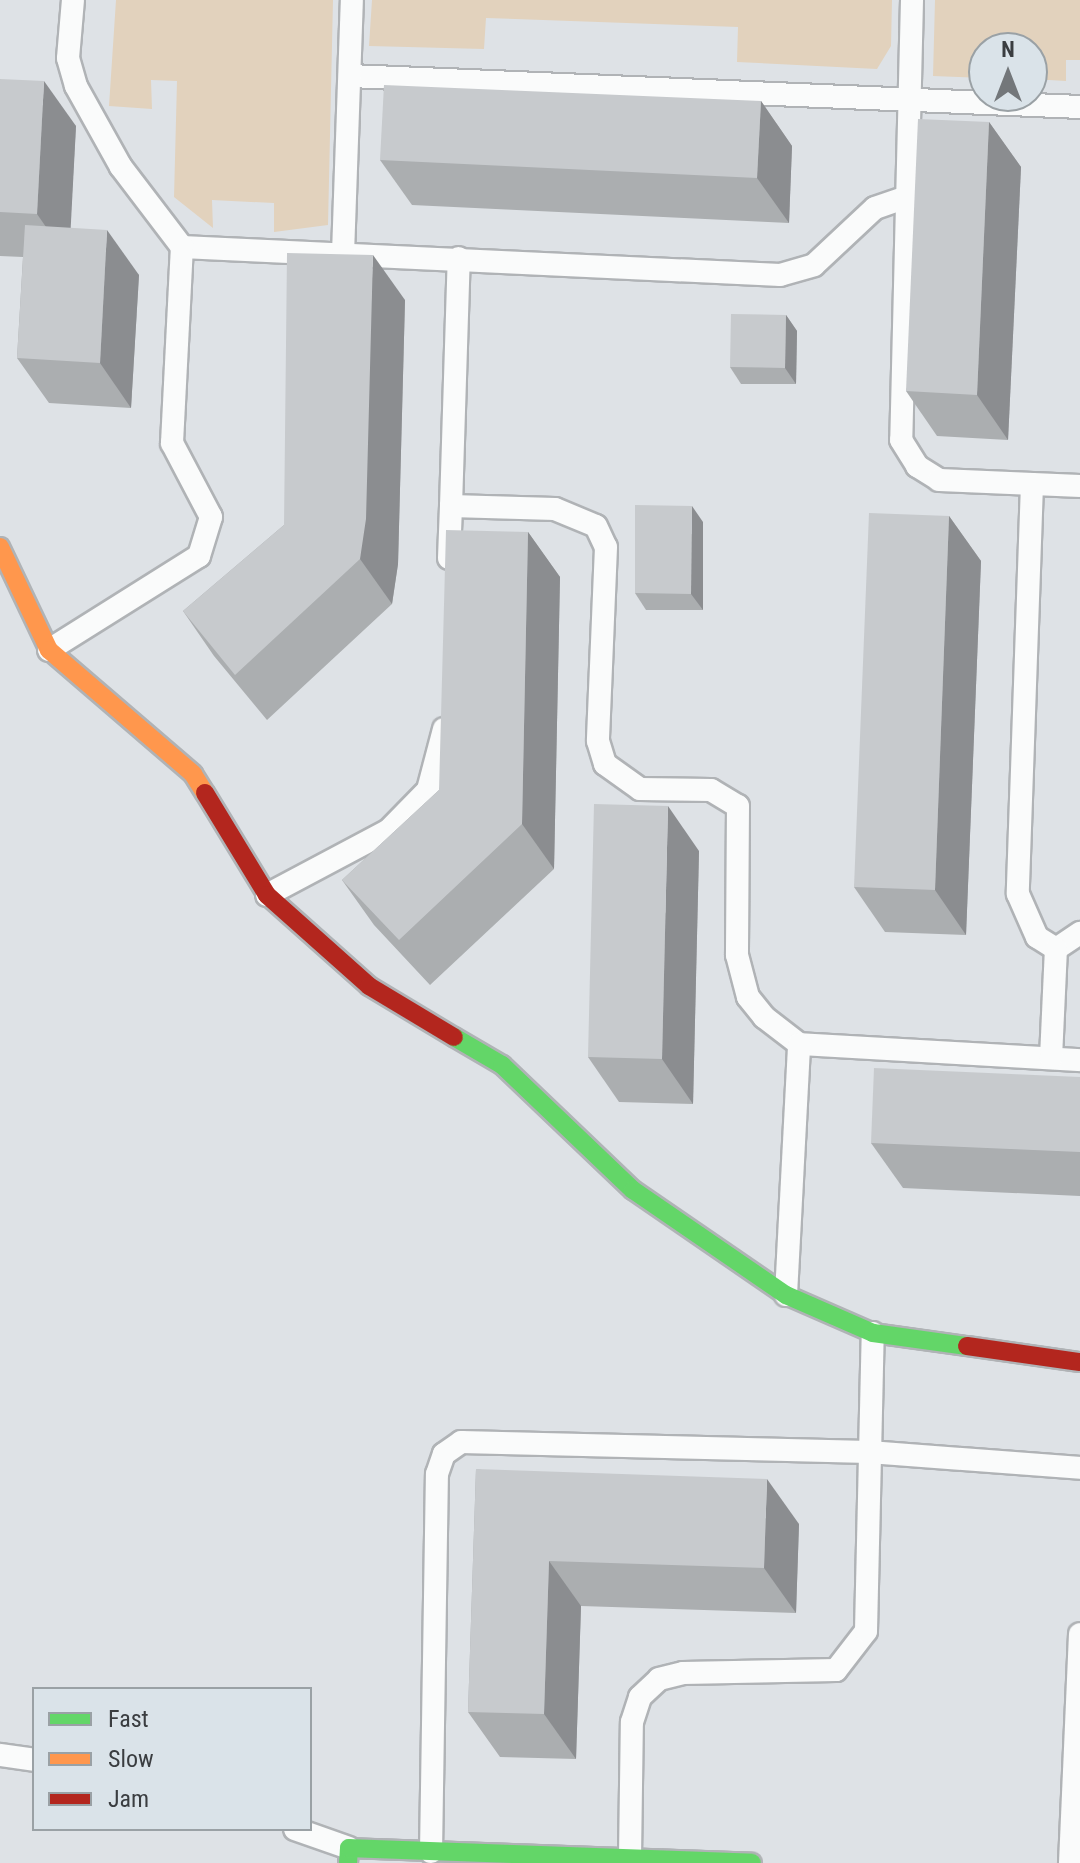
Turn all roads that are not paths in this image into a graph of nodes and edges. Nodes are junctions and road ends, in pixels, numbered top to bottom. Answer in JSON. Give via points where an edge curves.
{"nodes":[{"id":1,"x":73,"y":0,"type":"edge"},
{"id":2,"x":352,"y":0,"type":"edge"},
{"id":3,"x":912,"y":0,"type":"edge"},
{"id":4,"x":350,"y":76,"type":"junction"},
{"id":5,"x":911,"y":98,"type":"junction"},
{"id":6,"x":1080,"y":107,"type":"edge"},
{"id":7,"x":907,"y":197,"type":"junction"},
{"id":8,"x":182,"y":247,"type":"junction"},
{"id":9,"x":343,"y":254,"type":"junction"},
{"id":10,"x":459,"y":258,"type":"junction"},
{"id":11,"x":1032,"y":484,"type":"junction"},
{"id":12,"x":1080,"y":486,"type":"edge"},
{"id":13,"x":451,"y":506,"type":"junction"},
{"id":14,"x":0,"y":547,"type":"edge"},
{"id":15,"x":448,"y":585,"type":"edge"},
{"id":16,"x":49,"y":650,"type":"junction"},
{"id":17,"x":445,"y":696,"type":"edge"},
{"id":18,"x":267,"y":895,"type":"junction"},
{"id":19,"x":1080,"y":933,"type":"edge"},
{"id":20,"x":1056,"y":949,"type":"junction"},
{"id":21,"x":799,"y":1044,"type":"junction"},
{"id":22,"x":1051,"y":1058,"type":"junction"},
{"id":23,"x":1080,"y":1060,"type":"edge"},
{"id":24,"x":786,"y":1295,"type":"junction"},
{"id":25,"x":873,"y":1333,"type":"junction"},
{"id":26,"x":1080,"y":1362,"type":"edge"},
{"id":27,"x":869,"y":1452,"type":"junction"},
{"id":28,"x":1080,"y":1468,"type":"edge"},
{"id":29,"x":1080,"y":1634,"type":"edge"},
{"id":30,"x":0,"y":1755,"type":"edge"},
{"id":31,"x":32,"y":1760,"type":"edge"},
{"id":32,"x":299,"y":1831,"type":"edge"},
{"id":33,"x":431,"y":1852,"type":"junction"},
{"id":34,"x":348,"y":1855,"type":"edge"},
{"id":35,"x":630,"y":1857,"type":"junction"},
{"id":36,"x":752,"y":1863,"type":"edge"},
{"id":37,"x":1070,"y":1863,"type":"edge"}],
"edges":[{"from":1,"to":8,"type":"lane","via":[[68,58],[76,86],[121,167]]},
{"from":2,"to":4,"type":"lane"},
{"from":3,"to":5,"type":"lane"},
{"from":4,"to":5,"type":"lane"},
{"from":4,"to":9,"type":"lane"},
{"from":5,"to":6,"type":"lane"},
{"from":5,"to":7,"type":"lane"},
{"from":7,"to":10,"type":"lane","via":[[875,208],[814,265],[780,275]]},
{"from":7,"to":11,"type":"lane","via":[[901,440],[917,466],[939,480]]},
{"from":8,"to":9,"type":"lane"},
{"from":8,"to":16,"type":"lane","via":[[172,443],[205,497],[209,540],[199,556]]},
{"from":9,"to":10,"type":"lane"},
{"from":10,"to":13,"type":"lane"},
{"from":11,"to":12,"type":"lane"},
{"from":11,"to":20,"type":"lane","via":[[1018,894],[1037,937]]},
{"from":13,"to":15,"type":"lane"},
{"from":13,"to":21,"type":"lane","via":[[555,509],[596,526],[606,547],[598,741],[605,764],[640,789],[711,790],[738,806],[740,979],[764,1017]]},
{"from":14,"to":16,"type":"street"},
{"from":16,"to":18,"type":"street","via":[[193,774]]},
{"from":17,"to":18,"type":"lane","via":[[444,744],[428,790],[389,830]]},
{"from":18,"to":24,"type":"street","via":[[369,986],[502,1065],[633,1190]]},
{"from":19,"to":20,"type":"lane"},
{"from":20,"to":22,"type":"lane"},
{"from":21,"to":22,"type":"lane"},
{"from":21,"to":24,"type":"lane"},
{"from":22,"to":23,"type":"lane"},
{"from":24,"to":25,"type":"street"},
{"from":25,"to":26,"type":"street"},
{"from":25,"to":27,"type":"lane"},
{"from":27,"to":28,"type":"lane"},
{"from":27,"to":33,"type":"lane","via":[[482,1441],[461,1442],[444,1454],[437,1474]]},
{"from":27,"to":35,"type":"lane","via":[[866,1631],[855,1654],[836,1670],[811,1676],[659,1679],[640,1697],[632,1722]]},
{"from":29,"to":37,"type":"lane"},
{"from":30,"to":31,"type":"lane"},
{"from":32,"to":34,"type":"lane"},
{"from":33,"to":34,"type":"street"},
{"from":33,"to":35,"type":"street"},
{"from":35,"to":36,"type":"street"}]}
